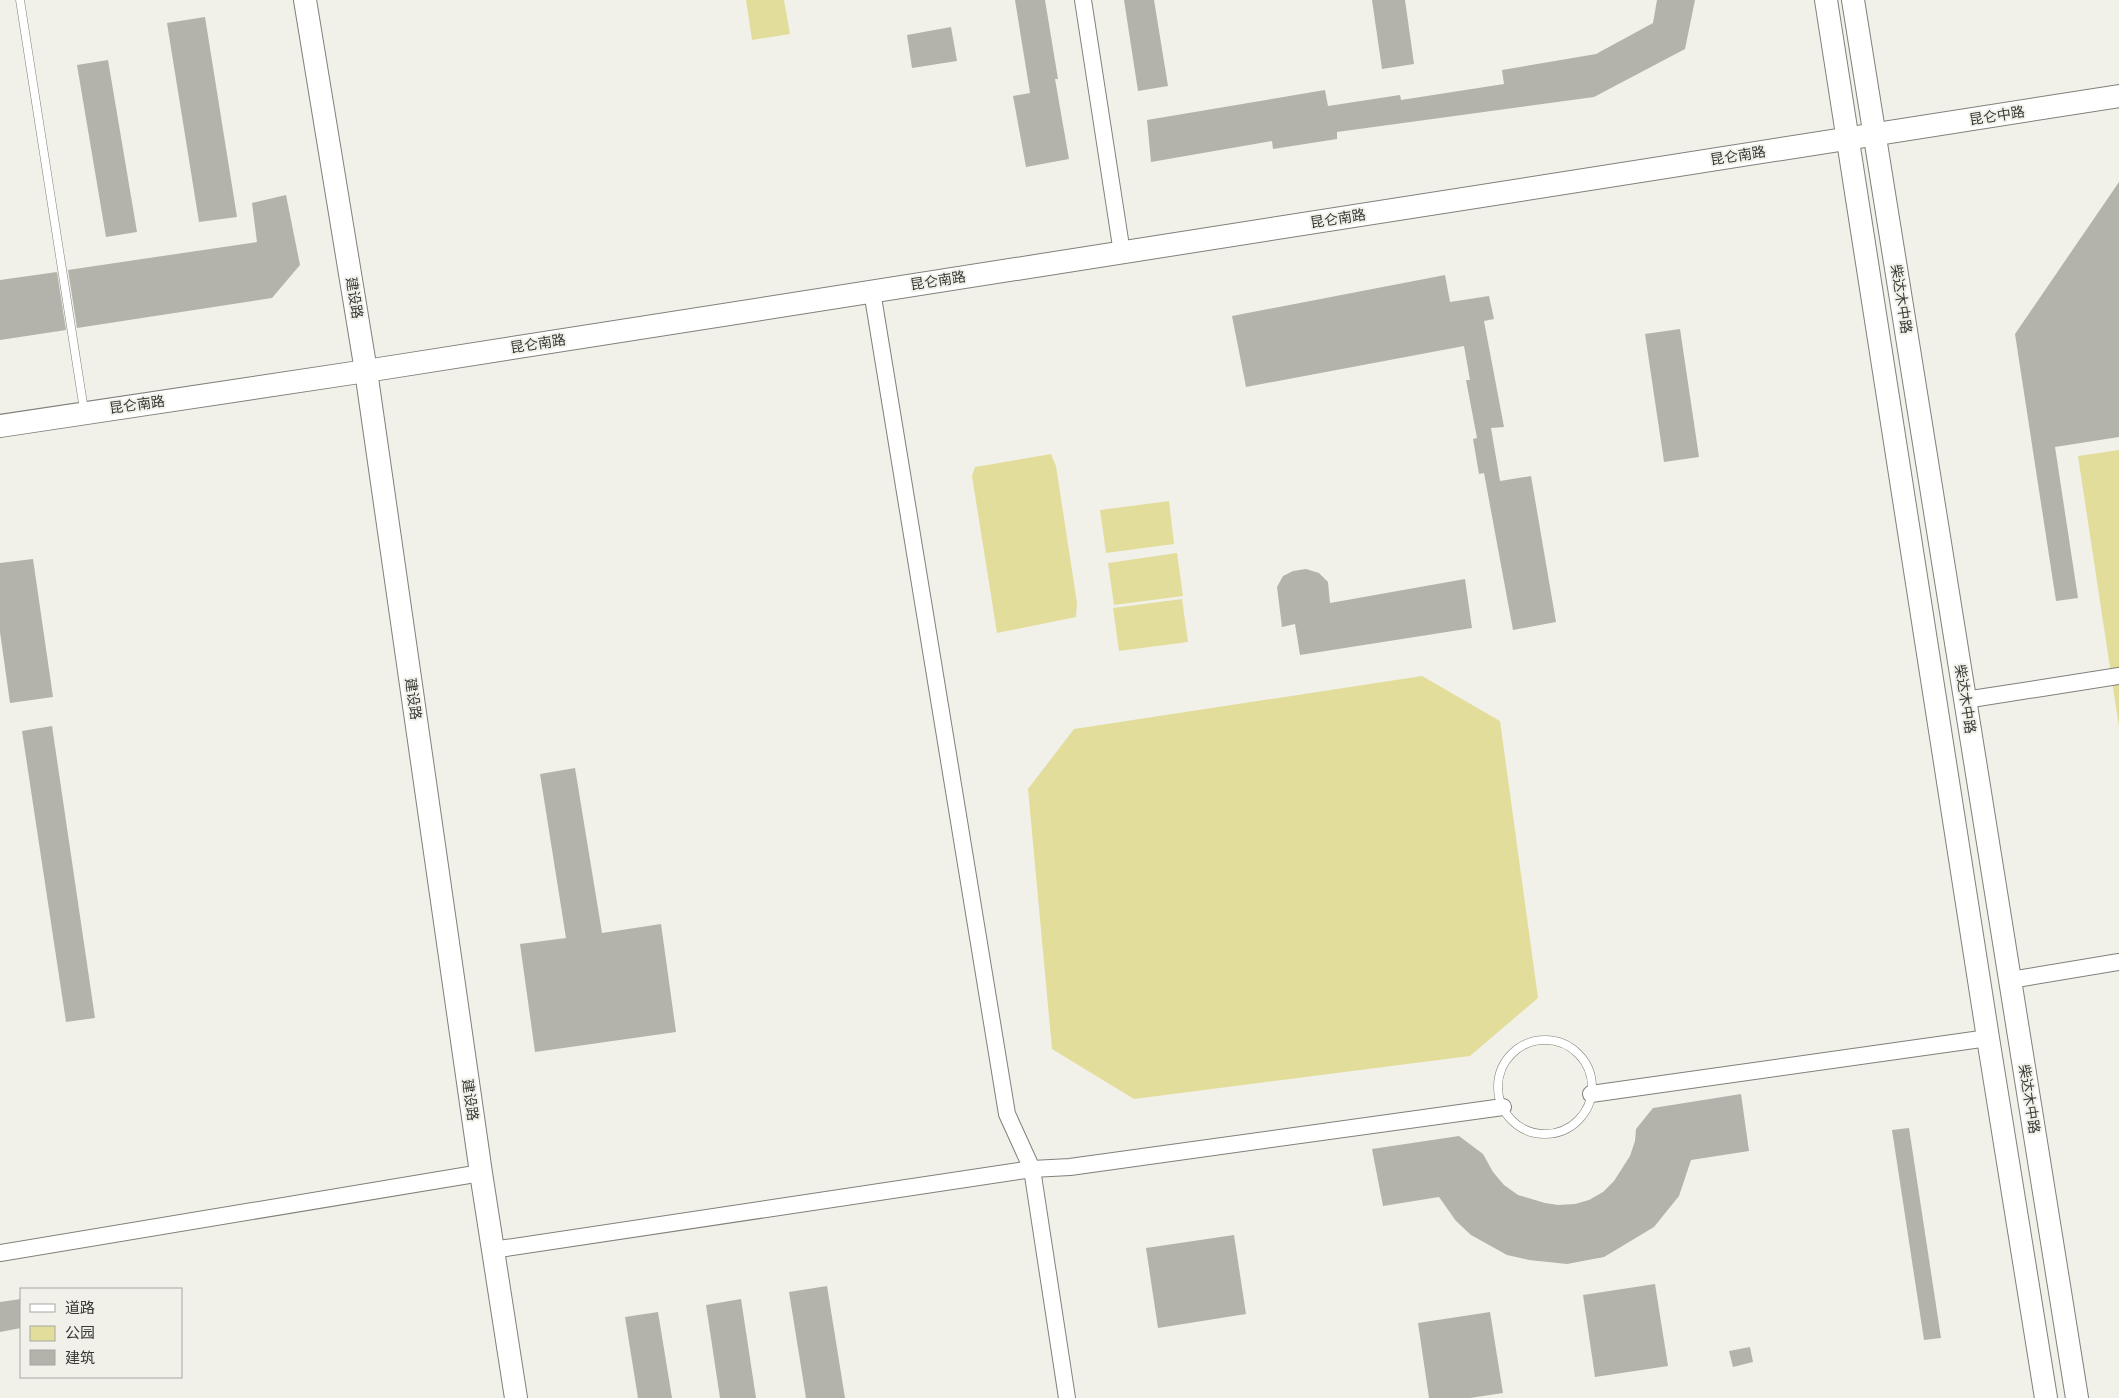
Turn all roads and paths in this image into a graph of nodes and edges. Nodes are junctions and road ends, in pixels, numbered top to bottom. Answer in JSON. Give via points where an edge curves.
{"nodes":[{"id":1,"x":20,"y":0,"type":"edge"},
{"id":2,"x":305,"y":0,"type":"edge"},
{"id":3,"x":1083,"y":0,"type":"edge"},
{"id":4,"x":1826,"y":0,"type":"edge"},
{"id":5,"x":1853,"y":0,"type":"edge"},
{"id":6,"x":2119,"y":96,"type":"edge"},
{"id":7,"x":1875,"y":136,"type":"junction"},
{"id":8,"x":1847,"y":139,"type":"junction"},
{"id":9,"x":1122,"y":253,"type":"junction"},
{"id":10,"x":872,"y":291,"type":"junction"},
{"id":11,"x":366,"y":371,"type":"junction"},
{"id":12,"x":85,"y":413,"type":"junction"},
{"id":13,"x":0,"y":426,"type":"edge"},
{"id":14,"x":2119,"y":676,"type":"edge"},
{"id":15,"x":1965,"y":700,"type":"junction"},
{"id":16,"x":2119,"y":962,"type":"edge"},
{"id":17,"x":2010,"y":980,"type":"junction"},
{"id":18,"x":1988,"y":1038,"type":"junction"},
{"id":19,"x":1591,"y":1094,"type":"junction"},
{"id":20,"x":1503,"y":1107,"type":"junction"},
{"id":21,"x":1032,"y":1169,"type":"junction"},
{"id":22,"x":481,"y":1173,"type":"junction"},
{"id":23,"x":493,"y":1250,"type":"junction"},
{"id":24,"x":0,"y":1252,"type":"edge"},
{"id":25,"x":516,"y":1398,"type":"edge"},
{"id":26,"x":1067,"y":1398,"type":"edge"},
{"id":27,"x":2046,"y":1398,"type":"edge"},
{"id":28,"x":2076,"y":1398,"type":"edge"}],
"edges":[{"from":1,"to":12,"type":"lane"},
{"from":2,"to":11,"type":"main road","name":"建设路"},
{"from":3,"to":9,"type":"street"},
{"from":4,"to":8,"type":"main road","name":"柴达木中路"},
{"from":5,"to":7,"type":"main road","name":"柴达木中路"},
{"from":6,"to":7,"type":"main road","name":"昆仑中路"},
{"from":7,"to":8,"type":"main road","name":"昆仑南路"},
{"from":7,"to":15,"type":"main road","name":"柴达木中路"},
{"from":8,"to":9,"type":"main road","name":"昆仑南路"},
{"from":8,"to":18,"type":"main road","name":"柴达木中路"},
{"from":9,"to":10,"type":"main road","name":"昆仑南路"},
{"from":10,"to":11,"type":"main road","name":"昆仑南路"},
{"from":10,"to":21,"type":"street","via":[[1007,1114]]},
{"from":11,"to":12,"type":"main road","name":"昆仑南路"},
{"from":11,"to":22,"type":"main road","name":"建设路"},
{"from":12,"to":13,"type":"main road","name":"昆仑南路"},
{"from":14,"to":15,"type":"street"},
{"from":15,"to":17,"type":"main road","name":"柴达木中路"},
{"from":16,"to":17,"type":"street"},
{"from":17,"to":28,"type":"main road","name":"柴达木中路"},
{"from":18,"to":19,"type":"street"},
{"from":18,"to":27,"type":"main road","name":"柴达木中路"},
{"from":19,"to":20,"type":"lane","via":[[1583,1116],[1570,1128],[1552,1135],[1534,1134],[1517,1126]]},
{"from":19,"to":20,"type":"lane","via":[[1592,1080],[1586,1063],[1573,1049],[1556,1041],[1538,1040],[1521,1047],[1507,1059],[1499,1076]]},
{"from":20,"to":21,"type":"street","via":[[1070,1167]]},
{"from":21,"to":23,"type":"street"},
{"from":21,"to":26,"type":"street"},
{"from":22,"to":23,"type":"main road","name":"建设路"},
{"from":22,"to":24,"type":"street"},
{"from":23,"to":25,"type":"main road","name":"建设路"}]}
